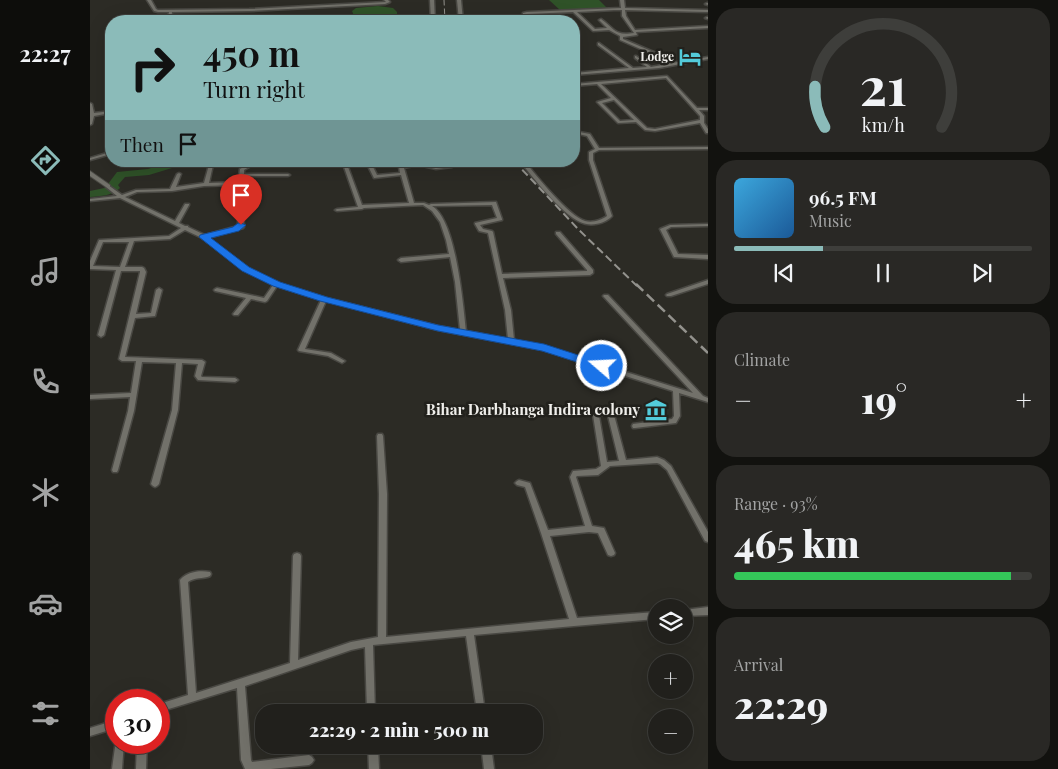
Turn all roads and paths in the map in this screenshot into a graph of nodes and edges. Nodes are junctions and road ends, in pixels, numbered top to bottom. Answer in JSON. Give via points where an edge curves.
{"nodes":[{"id":1,"x":149,"y":0,"type":"edge"},
{"id":2,"x":294,"y":0,"type":"edge"},
{"id":3,"x":335,"y":0,"type":"edge"},
{"id":4,"x":349,"y":0,"type":"edge"},
{"id":5,"x":386,"y":0,"type":"edge"},
{"id":6,"x":432,"y":0,"type":"edge"},
{"id":7,"x":459,"y":0,"type":"edge"},
{"id":8,"x":622,"y":0,"type":"edge"},
{"id":9,"x":352,"y":5,"type":"junction"},
{"id":10,"x":338,"y":6,"type":"junction"},
{"id":11,"x":295,"y":7,"type":"junction"},
{"id":12,"x":622,"y":9,"type":"junction"},
{"id":13,"x":171,"y":10,"type":"junction"},
{"id":14,"x":708,"y":11,"type":"edge"},
{"id":15,"x":575,"y":12,"type":"junction"},
{"id":16,"x":532,"y":14,"type":"joint"},
{"id":17,"x":170,"y":15,"type":"edge"},
{"id":18,"x":433,"y":15,"type":"edge"},
{"id":19,"x":460,"y":15,"type":"edge"},
{"id":20,"x":524,"y":15,"type":"edge"},
{"id":21,"x":578,"y":15,"type":"edge"},
{"id":22,"x":580,"y":17,"type":"edge"},
{"id":23,"x":601,"y":20,"type":"dead end"},
{"id":24,"x":708,"y":27,"type":"edge"},
{"id":25,"x":610,"y":29,"type":"junction"},
{"id":26,"x":634,"y":31,"type":"junction"},
{"id":27,"x":622,"y":36,"type":"junction"},
{"id":28,"x":599,"y":44,"type":"dead end"},
{"id":29,"x":636,"y":58,"type":"dead end"},
{"id":30,"x":708,"y":58,"type":"edge"},
{"id":31,"x":672,"y":65,"type":"junction"},
{"id":32,"x":649,"y":68,"type":"junction"},
{"id":33,"x":632,"y":69,"type":"junction"},
{"id":34,"x":580,"y":73,"type":"edge"},
{"id":35,"x":598,"y":83,"type":"junction"},
{"id":36,"x":580,"y":84,"type":"edge"},
{"id":37,"x":613,"y":100,"type":"junction"},
{"id":38,"x":90,"y":104,"type":"edge"},
{"id":39,"x":696,"y":109,"type":"junction"},
{"id":40,"x":708,"y":109,"type":"edge"},
{"id":41,"x":105,"y":113,"type":"edge"},
{"id":42,"x":92,"y":115,"type":"junction"},
{"id":43,"x":635,"y":120,"type":"junction"},
{"id":44,"x":702,"y":121,"type":"junction"},
{"id":45,"x":90,"y":124,"type":"edge"},
{"id":46,"x":708,"y":132,"type":"edge"},
{"id":47,"x":580,"y":133,"type":"edge"},
{"id":48,"x":708,"y":148,"type":"edge"},
{"id":49,"x":598,"y":150,"type":"junction"},
{"id":50,"x":105,"y":155,"type":"edge"},
{"id":51,"x":90,"y":159,"type":"edge"},
{"id":52,"x":211,"y":167,"type":"edge"},
{"id":53,"x":246,"y":167,"type":"edge"},
{"id":54,"x":346,"y":167,"type":"dead end"},
{"id":55,"x":401,"y":167,"type":"edge"},
{"id":56,"x":432,"y":167,"type":"edge"},
{"id":57,"x":444,"y":167,"type":"edge"},
{"id":58,"x":528,"y":167,"type":"edge"},
{"id":59,"x":371,"y":168,"type":"dead end"},
{"id":60,"x":90,"y":173,"type":"edge"},
{"id":61,"x":179,"y":174,"type":"dead end"},
{"id":62,"x":402,"y":174,"type":"junction"},
{"id":63,"x":241,"y":175,"type":"junction"},
{"id":64,"x":288,"y":175,"type":"dead end"},
{"id":65,"x":240,"y":183,"type":"junction"},
{"id":66,"x":206,"y":184,"type":"junction"},
{"id":67,"x":110,"y":188,"type":"joint"},
{"id":68,"x":174,"y":189,"type":"junction"},
{"id":69,"x":121,"y":198,"type":"junction"},
{"id":70,"x":90,"y":200,"type":"edge"},
{"id":71,"x":412,"y":204,"type":"junction"},
{"id":72,"x":187,"y":205,"type":"dead end"},
{"id":73,"x":431,"y":205,"type":"junction"},
{"id":74,"x":363,"y":208,"type":"junction"},
{"id":75,"x":337,"y":210,"type":"dead end"},
{"id":76,"x":176,"y":223,"type":"junction"},
{"id":77,"x":708,"y":226,"type":"edge"},
{"id":78,"x":186,"y":227,"type":"junction"},
{"id":79,"x":558,"y":233,"type":"dead end"},
{"id":80,"x":204,"y":237,"type":"junction"},
{"id":81,"x":132,"y":240,"type":"junction"},
{"id":82,"x":453,"y":256,"type":"junction"},
{"id":83,"x":708,"y":257,"type":"edge"},
{"id":84,"x":401,"y":260,"type":"dead end"},
{"id":85,"x":90,"y":267,"type":"edge"},
{"id":86,"x":120,"y":269,"type":"junction"},
{"id":87,"x":502,"y":276,"type":"junction"},
{"id":88,"x":708,"y":282,"type":"edge"},
{"id":89,"x":276,"y":284,"type":"junction"},
{"id":90,"x":159,"y":290,"type":"dead end"},
{"id":91,"x":217,"y":290,"type":"dead end"},
{"id":92,"x":669,"y":295,"type":"dead end"},
{"id":93,"x":606,"y":296,"type":"dead end"},
{"id":94,"x":248,"y":297,"type":"junction"},
{"id":95,"x":324,"y":299,"type":"junction"},
{"id":96,"x":236,"y":314,"type":"dead end"},
{"id":97,"x":132,"y":316,"type":"junction"},
{"id":98,"x":463,"y":332,"type":"junction"},
{"id":99,"x":101,"y":335,"type":"dead end"},
{"id":100,"x":511,"y":341,"type":"junction"},
{"id":101,"x":139,"y":360,"type":"junction"},
{"id":102,"x":179,"y":360,"type":"junction"},
{"id":103,"x":342,"y":361,"type":"dead end"},
{"id":104,"x":235,"y":380,"type":"dead end"},
{"id":105,"x":676,"y":392,"type":"junction"},
{"id":106,"x":134,"y":395,"type":"junction"},
{"id":107,"x":90,"y":397,"type":"edge"},
{"id":108,"x":705,"y":400,"type":"edge"},
{"id":109,"x":635,"y":426,"type":"dead end"},
{"id":110,"x":380,"y":436,"type":"dead end"},
{"id":111,"x":623,"y":462,"type":"junction"},
{"id":112,"x":604,"y":465,"type":"junction"},
{"id":113,"x":115,"y":470,"type":"dead end"},
{"id":114,"x":519,"y":483,"type":"dead end"},
{"id":115,"x":155,"y":484,"type":"dead end"},
{"id":116,"x":589,"y":529,"type":"junction"},
{"id":117,"x":545,"y":533,"type":"junction"},
{"id":118,"x":708,"y":539,"type":"edge"},
{"id":119,"x":611,"y":553,"type":"dead end"},
{"id":120,"x":297,"y":556,"type":"dead end"},
{"id":121,"x":207,"y":574,"type":"dead end"},
{"id":122,"x":708,"y":611,"type":"edge"},
{"id":123,"x":693,"y":612,"type":"edge"},
{"id":124,"x":648,"y":617,"type":"edge"},
{"id":125,"x":574,"y":622,"type":"junction"},
{"id":126,"x":469,"y":632,"type":"junction"},
{"id":127,"x":382,"y":640,"type":"junction"},
{"id":128,"x":369,"y":642,"type":"junction"},
{"id":129,"x":294,"y":666,"type":"junction"},
{"id":130,"x":241,"y":683,"type":"junction"},
{"id":131,"x":192,"y":697,"type":"junction"},
{"id":132,"x":170,"y":704,"type":"edge"},
{"id":133,"x":372,"y":704,"type":"edge"},
{"id":134,"x":480,"y":704,"type":"edge"},
{"id":135,"x":105,"y":727,"type":"edge"},
{"id":136,"x":90,"y":732,"type":"edge"},
{"id":137,"x":119,"y":754,"type":"edge"},
{"id":138,"x":142,"y":754,"type":"edge"},
{"id":139,"x":373,"y":754,"type":"edge"},
{"id":140,"x":488,"y":754,"type":"edge"},
{"id":141,"x":310,"y":760,"type":"dead end"},
{"id":142,"x":117,"y":769,"type":"edge"},
{"id":143,"x":141,"y":769,"type":"edge"},
{"id":144,"x":374,"y":769,"type":"edge"},
{"id":145,"x":490,"y":769,"type":"edge"}],
"edges":[{"from":1,"to":13,"type":"street","via":[[156,11]]},
{"from":2,"to":11,"type":"street"},
{"from":3,"to":10,"type":"street"},
{"from":4,"to":9,"type":"street"},
{"from":5,"to":9,"type":"street","via":[[388,2]]},
{"from":6,"to":18,"type":"street"},
{"from":7,"to":19,"type":"street"},
{"from":8,"to":12,"type":"street"},
{"from":9,"to":10,"type":"street"},
{"from":10,"to":11,"type":"street"},
{"from":11,"to":13,"type":"street"},
{"from":12,"to":14,"type":"street"},
{"from":12,"to":15,"type":"street"},
{"from":12,"to":26,"type":"street"},
{"from":13,"to":17,"type":"street"},
{"from":15,"to":16,"type":"street"},
{"from":15,"to":21,"type":"street"},
{"from":16,"to":20,"type":"street"},
{"from":22,"to":25,"type":"street","via":[[594,30]]},
{"from":23,"to":25,"type":"street"},
{"from":24,"to":26,"type":"street"},
{"from":25,"to":27,"type":"street"},
{"from":26,"to":27,"type":"street","via":[[634,36]]},
{"from":27,"to":31,"type":"street","via":[[622,41],[655,54]]},
{"from":28,"to":33,"type":"street"},
{"from":29,"to":32,"type":"street"},
{"from":30,"to":31,"type":"street"},
{"from":31,"to":32,"type":"street"},
{"from":32,"to":33,"type":"street"},
{"from":33,"to":34,"type":"street"},
{"from":35,"to":36,"type":"street"},
{"from":35,"to":37,"type":"street"},
{"from":35,"to":39,"type":"street","via":[[667,77]]},
{"from":37,"to":43,"type":"street"},
{"from":37,"to":43,"type":"street","via":[[599,102],[619,122]]},
{"from":38,"to":42,"type":"street"},
{"from":39,"to":40,"type":"street"},
{"from":39,"to":44,"type":"street"},
{"from":41,"to":42,"type":"street"},
{"from":42,"to":45,"type":"street"},
{"from":43,"to":44,"type":"street","via":[[650,130]]},
{"from":44,"to":46,"type":"street"},
{"from":47,"to":49,"type":"street","via":[[588,135]]},
{"from":48,"to":49,"type":"street"},
{"from":49,"to":58,"type":"street","via":[[590,157],[610,216],[604,220],[580,220]]},
{"from":50,"to":51,"type":"street"},
{"from":52,"to":66,"type":"street"},
{"from":53,"to":63,"type":"street"},
{"from":54,"to":74,"type":"street","via":[[358,205]]},
{"from":55,"to":62,"type":"street"},
{"from":56,"to":57,"type":"street"},
{"from":59,"to":62,"type":"street","via":[[376,177]]},
{"from":60,"to":67,"type":"street"},
{"from":61,"to":68,"type":"street"},
{"from":62,"to":71,"type":"street"},
{"from":63,"to":64,"type":"street"},
{"from":63,"to":65,"type":"street"},
{"from":65,"to":66,"type":"street"},
{"from":65,"to":80,"type":"street","via":[[241,227]]},
{"from":66,"to":68,"type":"street"},
{"from":67,"to":69,"type":"street"},
{"from":68,"to":69,"type":"street","via":[[130,192]]},
{"from":69,"to":70,"type":"street"},
{"from":69,"to":76,"type":"street"},
{"from":71,"to":73,"type":"street"},
{"from":71,"to":74,"type":"street"},
{"from":72,"to":76,"type":"street"},
{"from":73,"to":82,"type":"street","via":[[440,217]]},
{"from":73,"to":87,"type":"street","via":[[494,203],[500,219],[477,224],[480,230],[490,232]]},
{"from":74,"to":75,"type":"street"},
{"from":76,"to":78,"type":"street"},
{"from":77,"to":83,"type":"street","via":[[670,226],[664,229],[676,256]]},
{"from":78,"to":80,"type":"street"},
{"from":78,"to":81,"type":"street","via":[[170,238]]},
{"from":79,"to":87,"type":"street","via":[[590,273]]},
{"from":80,"to":89,"type":"street","via":[[246,269]]},
{"from":81,"to":85,"type":"street","via":[[101,241]]},
{"from":81,"to":86,"type":"street"},
{"from":82,"to":84,"type":"street"},
{"from":82,"to":98,"type":"street"},
{"from":85,"to":86,"type":"street"},
{"from":86,"to":97,"type":"street","via":[[143,271]]},
{"from":86,"to":99,"type":"street"},
{"from":87,"to":100,"type":"street"},
{"from":88,"to":92,"type":"street"},
{"from":89,"to":94,"type":"street","via":[[265,300]]},
{"from":89,"to":95,"type":"street"},
{"from":90,"to":97,"type":"street","via":[[153,315]]},
{"from":91,"to":94,"type":"street"},
{"from":93,"to":108,"type":"street"},
{"from":94,"to":96,"type":"street"},
{"from":95,"to":98,"type":"street"},
{"from":95,"to":103,"type":"street","via":[[302,350],[329,354]]},
{"from":97,"to":101,"type":"street","via":[[122,358]]},
{"from":98,"to":100,"type":"street"},
{"from":100,"to":105,"type":"street","via":[[569,355]]},
{"from":101,"to":102,"type":"street"},
{"from":101,"to":106,"type":"street"},
{"from":102,"to":104,"type":"street","via":[[202,362],[200,379]]},
{"from":102,"to":115,"type":"street","via":[[175,410]]},
{"from":105,"to":108,"type":"street"},
{"from":105,"to":109,"type":"street","via":[[677,416],[674,421]]},
{"from":106,"to":107,"type":"street"},
{"from":106,"to":113,"type":"street"},
{"from":110,"to":127,"type":"street"},
{"from":111,"to":112,"type":"street"},
{"from":111,"to":112,"type":"street","via":[[611,416],[608,412],[598,413]]},
{"from":111,"to":118,"type":"street","via":[[657,460],[666,464]]},
{"from":112,"to":116,"type":"street","via":[[598,472],[573,475]]},
{"from":114,"to":117,"type":"street","via":[[528,485]]},
{"from":116,"to":117,"type":"street"},
{"from":116,"to":119,"type":"street","via":[[601,530]]},
{"from":117,"to":125,"type":"street"},
{"from":120,"to":129,"type":"street"},
{"from":121,"to":131,"type":"street","via":[[184,580]]},
{"from":122,"to":123,"type":"street"},
{"from":124,"to":125,"type":"street"},
{"from":125,"to":126,"type":"street"},
{"from":126,"to":127,"type":"street"},
{"from":126,"to":134,"type":"street"},
{"from":127,"to":128,"type":"street"},
{"from":128,"to":129,"type":"street"},
{"from":128,"to":133,"type":"street"},
{"from":129,"to":130,"type":"street"},
{"from":130,"to":131,"type":"street"},
{"from":130,"to":141,"type":"street","via":[[249,767]]},
{"from":131,"to":132,"type":"street"},
{"from":135,"to":136,"type":"street"},
{"from":137,"to":142,"type":"street"},
{"from":138,"to":143,"type":"street"},
{"from":139,"to":144,"type":"street"},
{"from":140,"to":145,"type":"street"}]}
